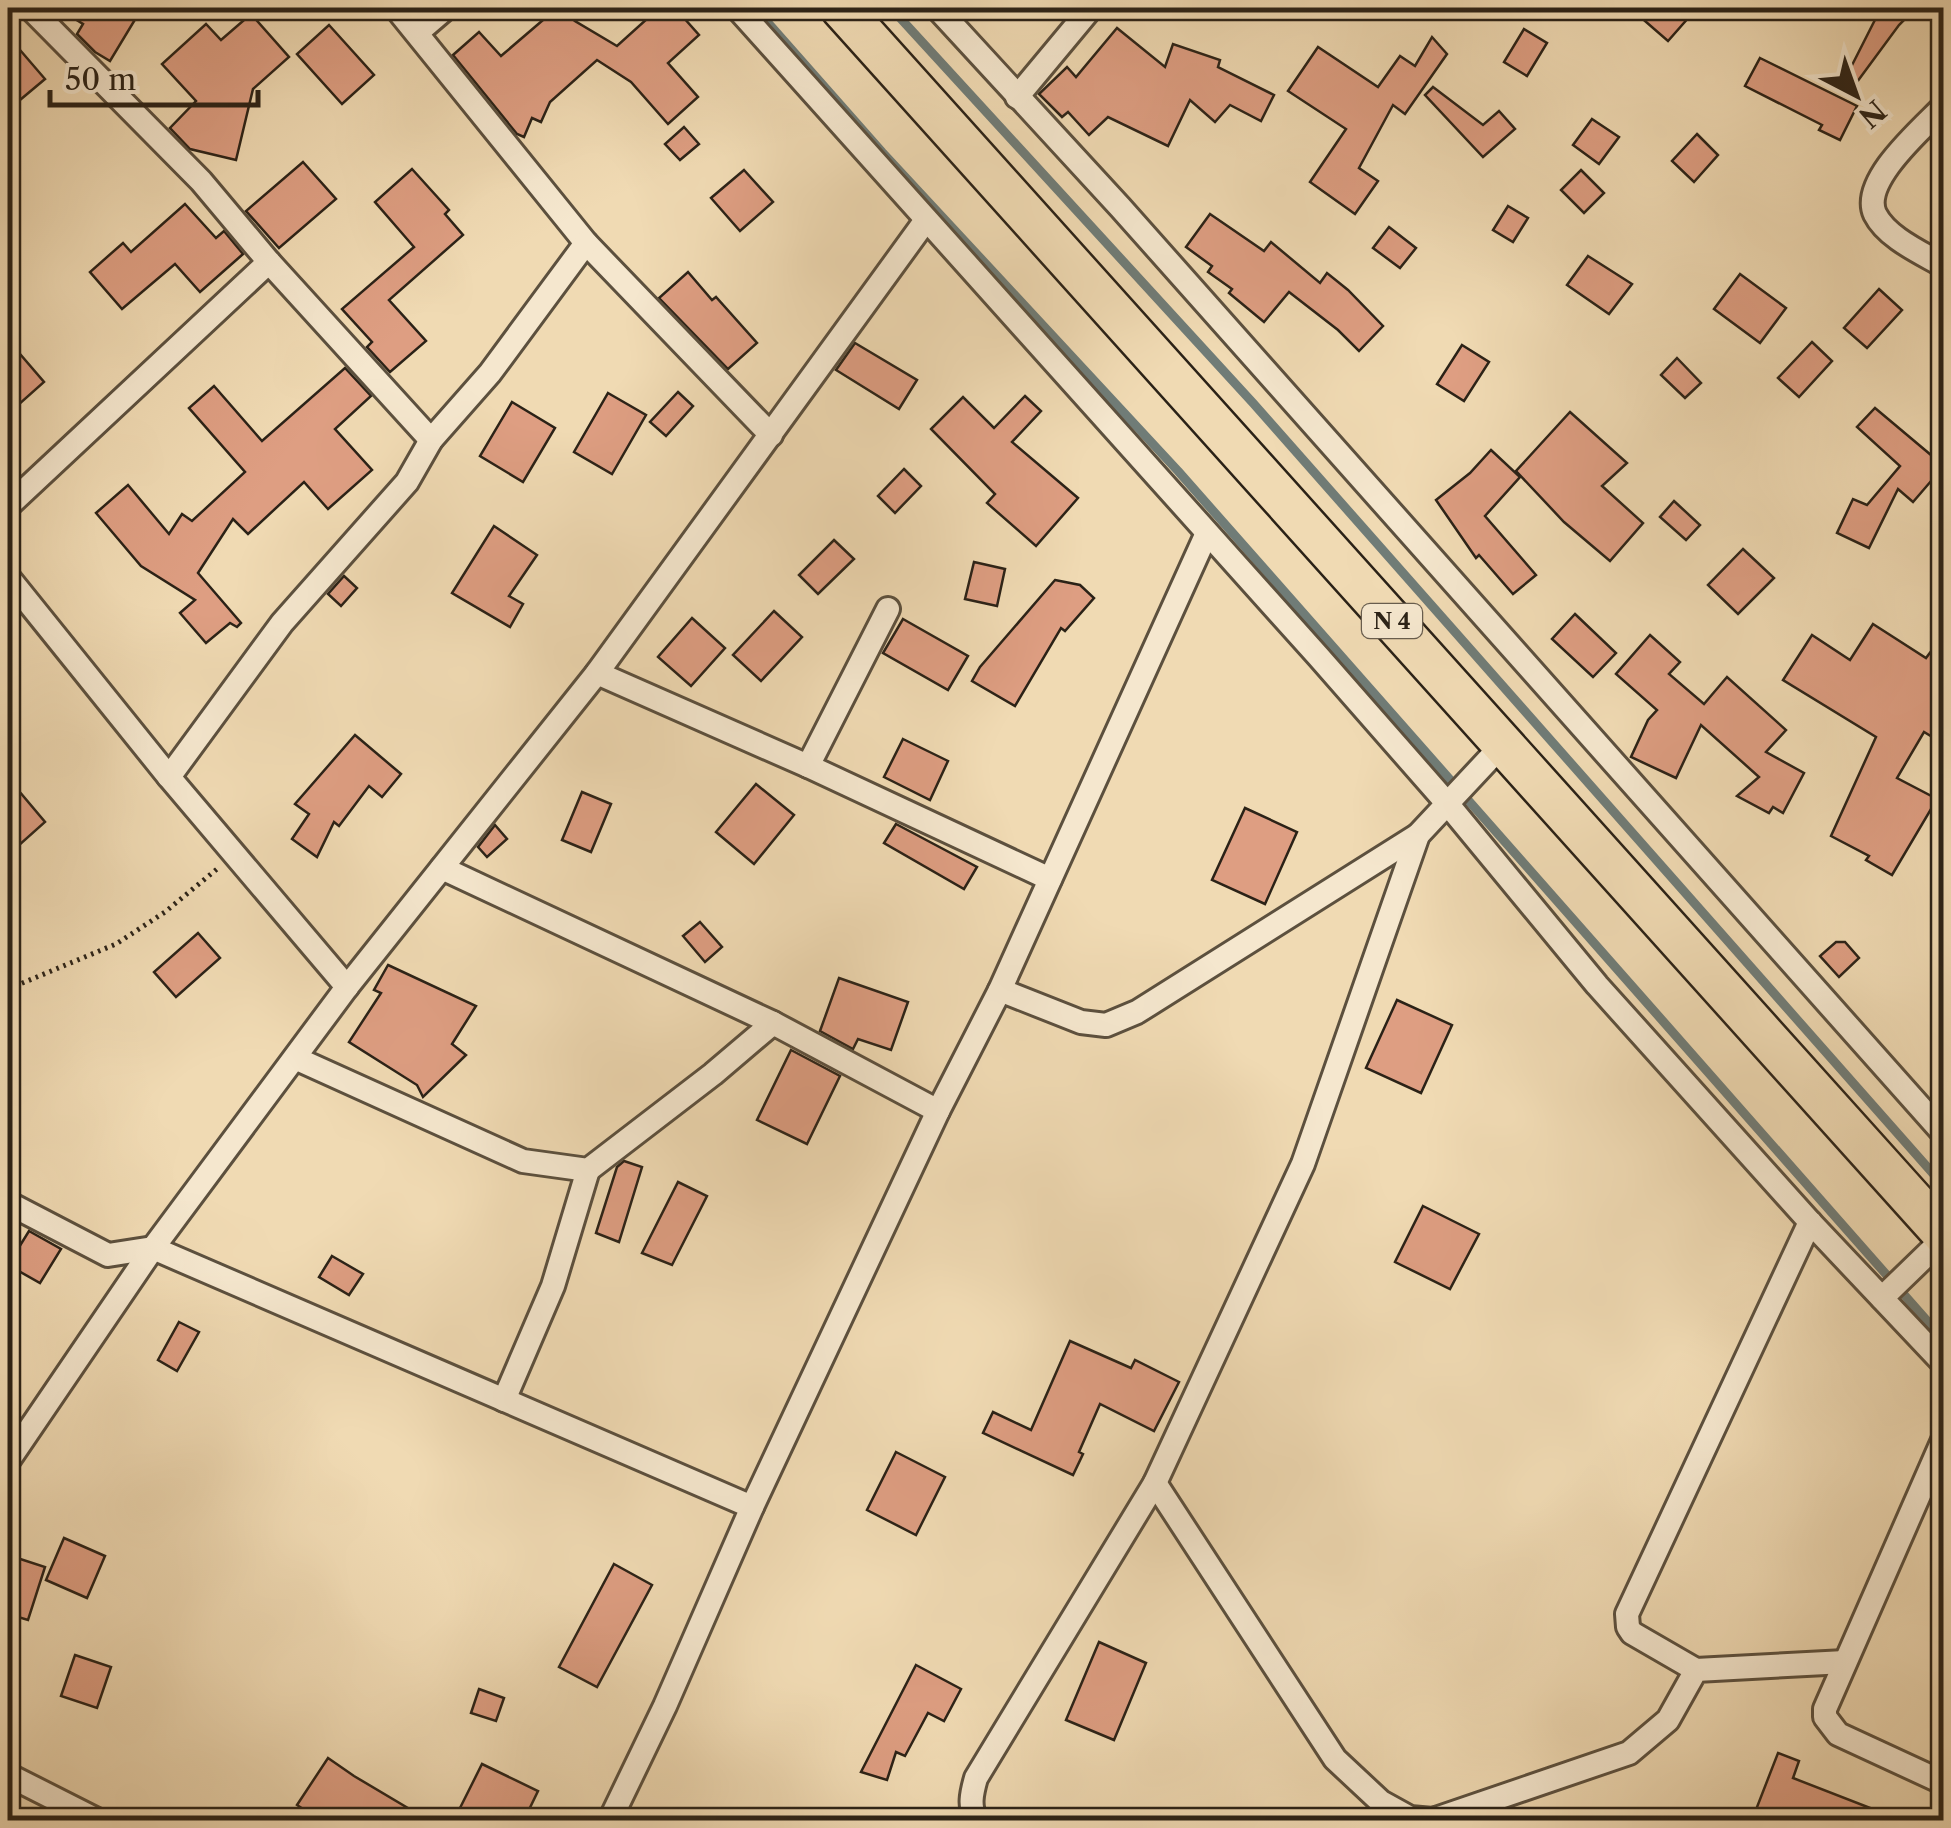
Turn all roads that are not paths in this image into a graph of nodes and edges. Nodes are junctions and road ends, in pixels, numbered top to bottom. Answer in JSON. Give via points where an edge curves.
{"nodes":[{"id":1,"x":30,"y":8,"type":"edge"},
{"id":2,"x":396,"y":8,"type":"edge"},
{"id":3,"x":446,"y":8,"type":"edge"},
{"id":4,"x":736,"y":8,"type":"edge"},
{"id":5,"x":840,"y":8,"type":"edge"},
{"id":6,"x":938,"y":8,"type":"edge"},
{"id":7,"x":1091,"y":8,"type":"edge"},
{"id":8,"x":418,"y":32,"type":"junction"},
{"id":9,"x":1017,"y":98,"type":"junction"},
{"id":10,"x":1944,"y":106,"type":"edge"},
{"id":11,"x":926,"y":220,"type":"junction"},
{"id":12,"x":586,"y":243,"type":"junction"},
{"id":13,"x":269,"y":262,"type":"junction"},
{"id":14,"x":1944,"y":266,"type":"edge"},
{"id":15,"x":771,"y":435,"type":"junction"},
{"id":16,"x":431,"y":440,"type":"junction"},
{"id":17,"x":8,"y":506,"type":"edge"},
{"id":18,"x":1206,"y":533,"type":"junction"},
{"id":19,"x":8,"y":576,"type":"edge"},
{"id":20,"x":888,"y":609,"type":"dead end"},
{"id":21,"x":596,"y":673,"type":"junction"},
{"id":22,"x":1504,"y":743,"type":"junction"},
{"id":23,"x":808,"y":766,"type":"junction"},
{"id":24,"x":169,"y":778,"type":"junction"},
{"id":25,"x":1456,"y":794,"type":"junction"},
{"id":26,"x":1418,"y":835,"type":"junction"},
{"id":27,"x":442,"y":868,"type":"junction"},
{"id":28,"x":1050,"y":879,"type":"junction"},
{"id":29,"x":347,"y":987,"type":"junction"},
{"id":30,"x":1000,"y":990,"type":"junction"},
{"id":31,"x":773,"y":1023,"type":"junction"},
{"id":32,"x":295,"y":1058,"type":"junction"},
{"id":33,"x":938,"y":1110,"type":"junction"},
{"id":34,"x":1944,"y":1134,"type":"edge"},
{"id":35,"x":588,"y":1170,"type":"junction"},
{"id":36,"x":8,"y":1203,"type":"edge"},
{"id":37,"x":1810,"y":1222,"type":"junction"},
{"id":38,"x":1944,"y":1237,"type":"edge"},
{"id":39,"x":153,"y":1248,"type":"junction"},
{"id":40,"x":1882,"y":1298,"type":"junction"},
{"id":41,"x":1944,"y":1364,"type":"edge"},
{"id":42,"x":504,"y":1400,"type":"junction"},
{"id":43,"x":1944,"y":1438,"type":"edge"},
{"id":44,"x":8,"y":1459,"type":"edge"},
{"id":45,"x":1155,"y":1483,"type":"junction"},
{"id":46,"x":752,"y":1506,"type":"junction"},
{"id":47,"x":1845,"y":1662,"type":"junction"},
{"id":48,"x":1696,"y":1670,"type":"junction"},
{"id":49,"x":8,"y":1775,"type":"edge"},
{"id":50,"x":1944,"y":1783,"type":"edge"},
{"id":51,"x":97,"y":1820,"type":"edge"},
{"id":52,"x":610,"y":1820,"type":"edge"},
{"id":53,"x":976,"y":1820,"type":"edge"}],
"edges":[{"from":1,"to":13,"type":"street","via":[[201,181]]},
{"from":2,"to":8,"type":"street"},
{"from":3,"to":8,"type":"street"},
{"from":4,"to":11,"type":"street"},
{"from":5,"to":22,"type":"highway","number":"N 4"},
{"from":6,"to":9,"type":"street"},
{"from":7,"to":9,"type":"street"},
{"from":8,"to":12,"type":"street"},
{"from":9,"to":34,"type":"street"},
{"from":10,"to":14,"type":"street","via":[[1880,175],[1872,198],[1875,214],[1890,231]]},
{"from":11,"to":15,"type":"street"},
{"from":11,"to":18,"type":"street"},
{"from":12,"to":15,"type":"street"},
{"from":12,"to":16,"type":"street"},
{"from":13,"to":16,"type":"street"},
{"from":13,"to":17,"type":"street"},
{"from":15,"to":21,"type":"street"},
{"from":16,"to":24,"type":"street","via":[[407,482],[282,623]]},
{"from":18,"to":25,"type":"street"},
{"from":18,"to":28,"type":"street"},
{"from":19,"to":24,"type":"street"},
{"from":20,"to":23,"type":"street"},
{"from":21,"to":23,"type":"street"},
{"from":21,"to":27,"type":"street"},
{"from":22,"to":25,"type":"street"},
{"from":22,"to":38,"type":"highway","number":"N 4"},
{"from":23,"to":28,"type":"street"},
{"from":24,"to":29,"type":"street"},
{"from":25,"to":26,"type":"street"},
{"from":25,"to":37,"type":"street","via":[[1597,985]]},
{"from":26,"to":30,"type":"street","via":[[1137,1012],[1106,1025]]},
{"from":26,"to":45,"type":"street","via":[[1302,1164]]},
{"from":27,"to":29,"type":"street"},
{"from":27,"to":31,"type":"street"},
{"from":28,"to":30,"type":"street"},
{"from":29,"to":32,"type":"street"},
{"from":30,"to":33,"type":"street"},
{"from":31,"to":33,"type":"street"},
{"from":31,"to":35,"type":"street"},
{"from":32,"to":35,"type":"street","via":[[523,1162]]},
{"from":32,"to":39,"type":"street"},
{"from":33,"to":46,"type":"street"},
{"from":35,"to":42,"type":"street","via":[[553,1286]]},
{"from":36,"to":39,"type":"street","via":[[108,1254]]},
{"from":37,"to":40,"type":"street"},
{"from":37,"to":48,"type":"street","via":[[1627,1614],[1632,1634]]},
{"from":38,"to":40,"type":"street"},
{"from":39,"to":42,"type":"street"},
{"from":39,"to":44,"type":"street"},
{"from":40,"to":41,"type":"street"},
{"from":42,"to":46,"type":"street"},
{"from":43,"to":47,"type":"street"},
{"from":45,"to":48,"type":"street","via":[[1335,1758],[1381,1802],[1410,1818],[1434,1820],[1629,1753],[1668,1720]]},
{"from":45,"to":53,"type":"street","via":[[976,1778]]},
{"from":46,"to":52,"type":"street"},
{"from":47,"to":48,"type":"street"},
{"from":47,"to":50,"type":"street","via":[[1824,1709],[1828,1723],[1838,1734]]},
{"from":49,"to":51,"type":"street"}]}
